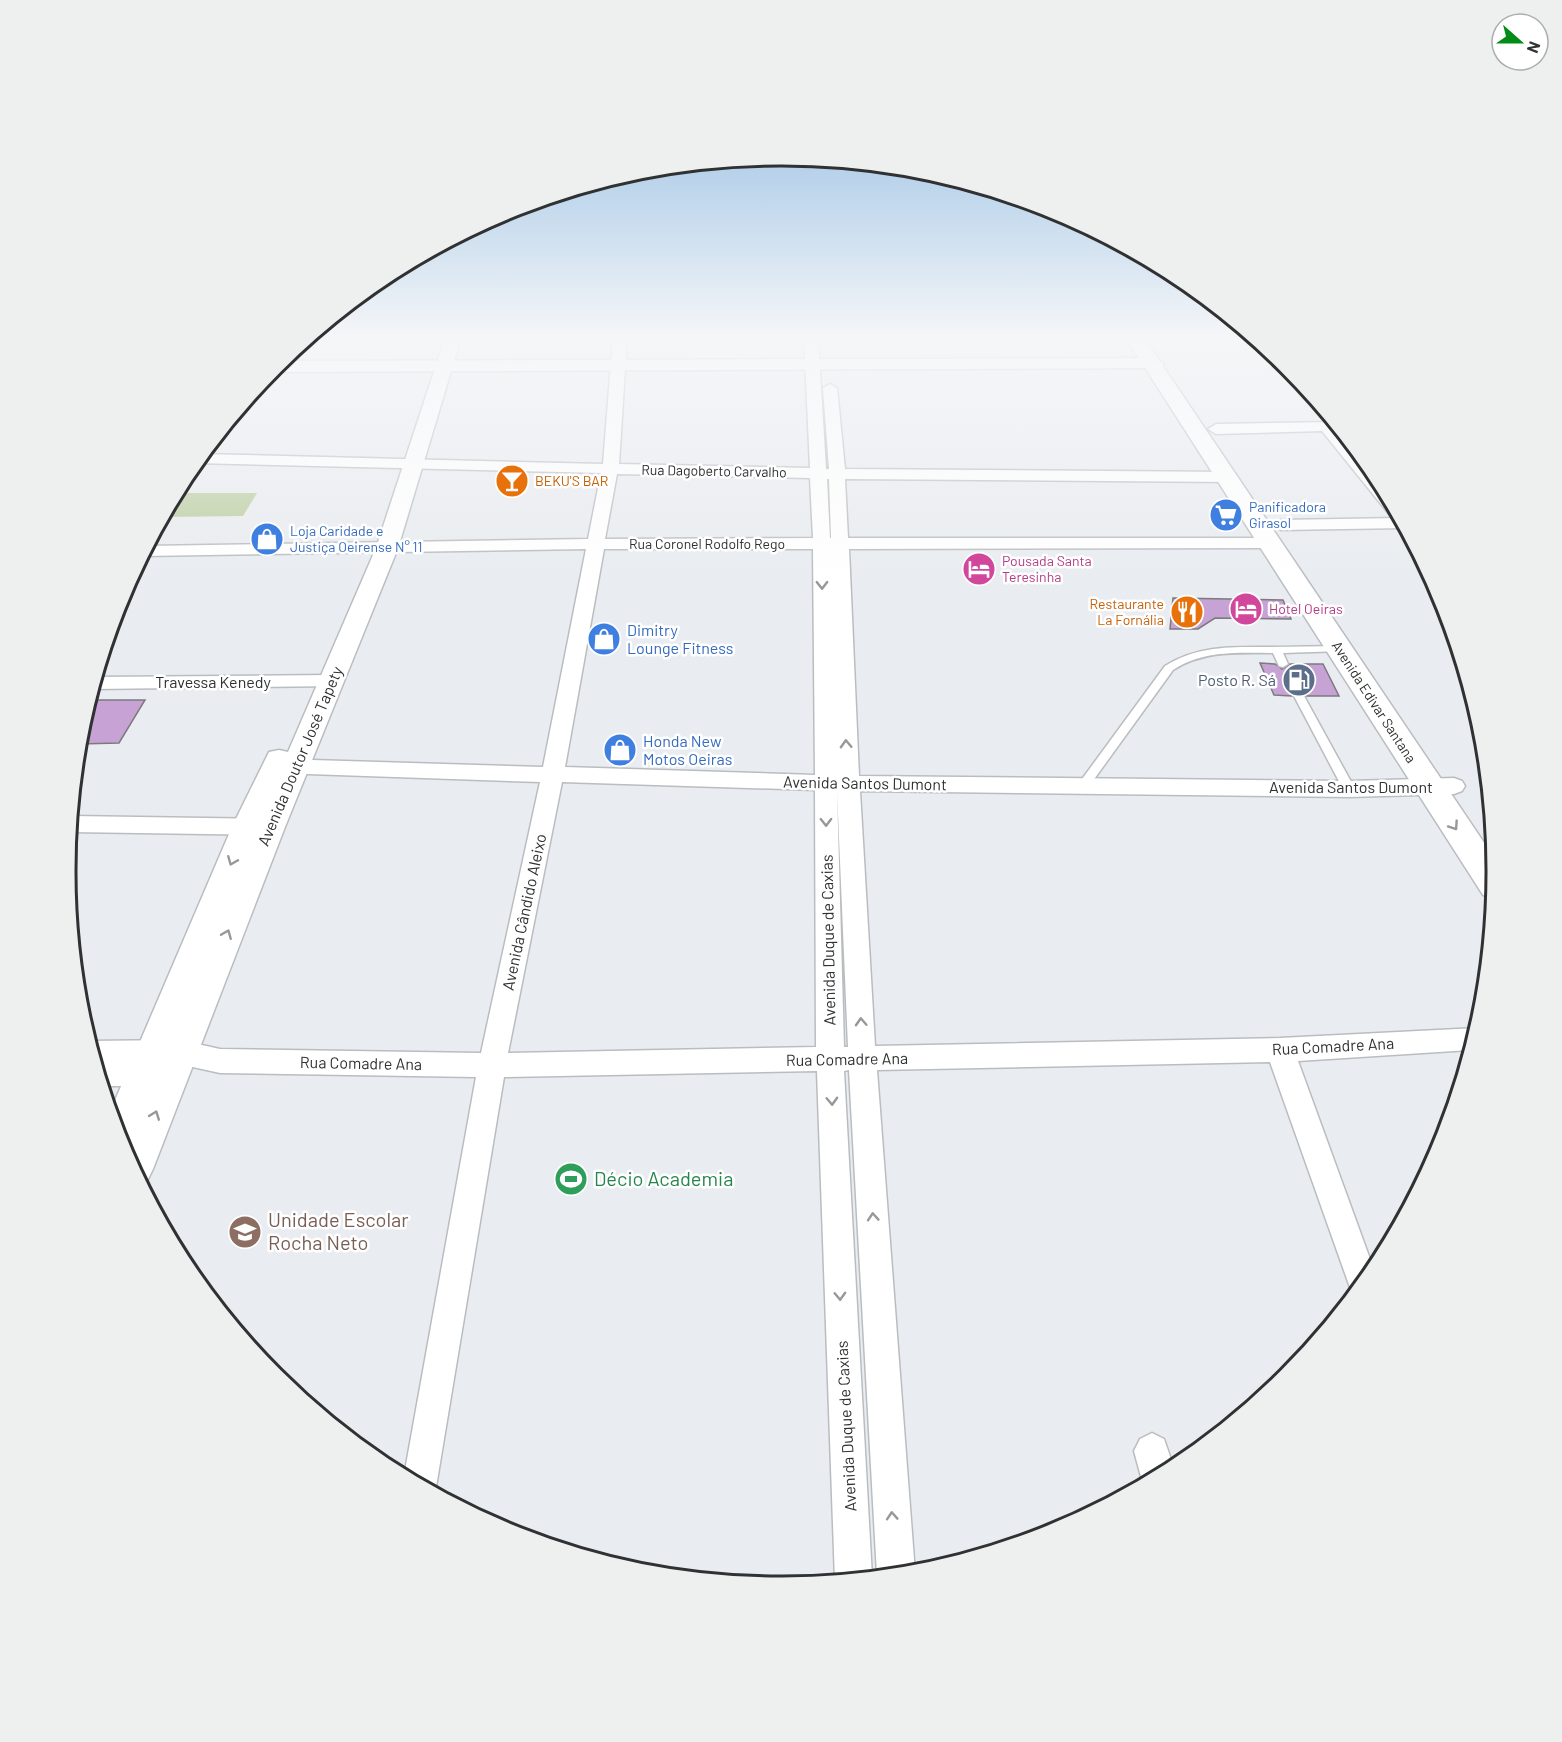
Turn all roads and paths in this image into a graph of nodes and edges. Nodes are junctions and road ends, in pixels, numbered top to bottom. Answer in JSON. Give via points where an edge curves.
{"nodes":[{"id":1,"x":418,"y":419,"type":"edge"},
{"id":2,"x":614,"y":419,"type":"edge"},
{"id":3,"x":824,"y":419,"type":"edge"},
{"id":4,"x":1192,"y":419,"type":"edge"},
{"id":5,"x":1208,"y":419,"type":"edge"},
{"id":6,"x":1328,"y":427,"type":"edge"},
{"id":7,"x":1216,"y":429,"type":"junction"},
{"id":8,"x":216,"y":451,"type":"edge"},
{"id":9,"x":210,"y":459,"type":"edge"},
{"id":10,"x":404,"y":461,"type":"junction"},
{"id":11,"x":610,"y":465,"type":"junction"},
{"id":12,"x":827,"y":470,"type":"junction"},
{"id":13,"x":1227,"y":474,"type":"junction"},
{"id":14,"x":1394,"y":524,"type":"edge"},
{"id":15,"x":1275,"y":534,"type":"junction"},
{"id":16,"x":594,"y":544,"type":"junction"},
{"id":17,"x":831,"y":544,"type":"junction"},
{"id":18,"x":377,"y":548,"type":"junction"},
{"id":19,"x":153,"y":551,"type":"edge"},
{"id":20,"x":1321,"y":601,"type":"junction"},
{"id":21,"x":1340,"y":649,"type":"junction"},
{"id":22,"x":1277,"y":650,"type":"junction"},
{"id":23,"x":1282,"y":664,"type":"dead end"},
{"id":24,"x":322,"y":681,"type":"junction"},
{"id":25,"x":103,"y":683,"type":"edge"},
{"id":26,"x":1299,"y":696,"type":"dead end"},
{"id":27,"x":287,"y":766,"type":"junction"},
{"id":28,"x":553,"y":774,"type":"junction"},
{"id":29,"x":837,"y":783,"type":"junction"},
{"id":30,"x":1083,"y":786,"type":"junction"},
{"id":31,"x":1454,"y":786,"type":"junction"},
{"id":32,"x":1428,"y":787,"type":"junction"},
{"id":33,"x":1349,"y":789,"type":"junction"},
{"id":34,"x":78,"y":824,"type":"edge"},
{"id":35,"x":258,"y":827,"type":"junction"},
{"id":36,"x":1484,"y":832,"type":"edge"},
{"id":37,"x":1486,"y":874,"type":"edge"},
{"id":38,"x":1465,"y":1039,"type":"edge"},
{"id":39,"x":1280,"y":1050,"type":"junction"},
{"id":40,"x":101,"y":1053,"type":"edge"},
{"id":41,"x":830,"y":1059,"type":"junction"},
{"id":42,"x":862,"y":1059,"type":"junction"},
{"id":43,"x":162,"y":1063,"type":"junction"},
{"id":44,"x":492,"y":1065,"type":"junction"},
{"id":45,"x":107,"y":1073,"type":"edge"},
{"id":46,"x":125,"y":1126,"type":"edge"},
{"id":47,"x":137,"y":1157,"type":"edge"},
{"id":48,"x":1359,"y":1273,"type":"edge"},
{"id":49,"x":421,"y":1476,"type":"edge"},
{"id":50,"x":895,"y":1566,"type":"edge"},
{"id":51,"x":853,"y":1571,"type":"edge"}],
"edges":[{"from":1,"to":10,"type":"street","name":"Avenida Doutor José Tapety"},
{"from":2,"to":11,"type":"street","name":"Avenida Cândido Aleixo"},
{"from":3,"to":12,"type":"street","name":"Avenida Duque de Caxias"},
{"from":4,"to":13,"type":"main road","name":"Avenida Edivar Santana"},
{"from":5,"to":7,"type":"main road","name":"Avenida Edivar Santana"},
{"from":6,"to":7,"type":"street"},
{"from":7,"to":15,"type":"main road","name":"Avenida Edivar Santana"},
{"from":8,"to":10,"type":"street","name":"Rua Dagoberto Carvalho"},
{"from":9,"to":10,"type":"street","name":"Rua Dagoberto Carvalho"},
{"from":10,"to":11,"type":"street","name":"Rua Dagoberto Carvalho"},
{"from":10,"to":18,"type":"street","name":"Avenida Doutor José Tapety"},
{"from":11,"to":12,"type":"street","name":"Rua Dagoberto Carvalho"},
{"from":11,"to":16,"type":"street","name":"Avenida Cândido Aleixo"},
{"from":12,"to":13,"type":"street","name":"Rua Dagoberto Carvalho"},
{"from":12,"to":17,"type":"street","name":"Avenida Duque de Caxias"},
{"from":13,"to":15,"type":"main road","name":"Avenida Edivar Santana"},
{"from":14,"to":15,"type":"street","name":"Rua Coronel Rodolfo Rego"},
{"from":15,"to":17,"type":"street","name":"Rua Coronel Rodolfo Rego"},
{"from":15,"to":20,"type":"main road","name":"Avenida Edivar Santana"},
{"from":16,"to":17,"type":"street","name":"Rua Coronel Rodolfo Rego"},
{"from":16,"to":18,"type":"street","name":"Rua Coronel Rodolfo Rego"},
{"from":16,"to":28,"type":"street","name":"Avenida Cândido Aleixo"},
{"from":17,"to":29,"type":"street","name":"Avenida Duque de Caxias"},
{"from":18,"to":19,"type":"street","name":"Rua Coronel Rodolfo Rego"},
{"from":18,"to":24,"type":"street","name":"Avenida Doutor José Tapety"},
{"from":20,"to":21,"type":"main road","name":"Avenida Edivar Santana"},
{"from":20,"to":31,"type":"main road","name":"Avenida Edivar Santana"},
{"from":21,"to":22,"type":"lane"},
{"from":21,"to":32,"type":"main road","name":"Avenida Edivar Santana"},
{"from":22,"to":23,"type":"lane"},
{"from":22,"to":30,"type":"lane","via":[[1203,653],[1169,668]]},
{"from":24,"to":25,"type":"street","name":"Travessa Kenedy"},
{"from":24,"to":27,"type":"street","name":"Avenida Doutor José Tapety"},
{"from":26,"to":33,"type":"lane"},
{"from":27,"to":28,"type":"street","name":"Avenida Santos Dumont"},
{"from":27,"to":35,"type":"street","name":"Avenida Doutor José Tapety"},
{"from":28,"to":29,"type":"street","name":"Avenida Santos Dumont"},
{"from":28,"to":44,"type":"street","name":"Avenida Cândido Aleixo"},
{"from":29,"to":30,"type":"street","name":"Avenida Santos Dumont"},
{"from":29,"to":41,"type":"street","name":"Avenida Duque de Caxias","one_way":true},
{"from":42,"to":29,"type":"street","name":"Avenida Duque de Caxias","one_way":true},
{"from":30,"to":33,"type":"street","name":"Avenida Santos Dumont"},
{"from":31,"to":32,"type":"street","name":"Avenida Santos Dumont"},
{"from":31,"to":36,"type":"main road","name":"Avenida Edivar Santana"},
{"from":32,"to":33,"type":"street","name":"Avenida Santos Dumont"},
{"from":32,"to":37,"type":"main road","name":"Avenida Edivar Santana","one_way":true},
{"from":34,"to":35,"type":"street"},
{"from":35,"to":43,"type":"street","name":"Avenida Doutor José Tapety"},
{"from":38,"to":39,"type":"street","name":"Rua Comadre Ana"},
{"from":39,"to":42,"type":"street","name":"Rua Comadre Ana"},
{"from":39,"to":48,"type":"street"},
{"from":40,"to":43,"type":"street","name":"Rua Comadre Ana"},
{"from":41,"to":42,"type":"street","name":"Rua Comadre Ana"},
{"from":41,"to":44,"type":"street","name":"Rua Comadre Ana"},
{"from":41,"to":51,"type":"street","name":"Avenida Duque de Caxias","one_way":true},
{"from":50,"to":42,"type":"street","name":"Avenida Duque de Caxias","one_way":true},
{"from":43,"to":44,"type":"street","name":"Rua Comadre Ana"},
{"from":43,"to":45,"type":"street","name":"Rua Comadre Ana"},
{"from":43,"to":46,"type":"street","name":"Avenida Doutor José Tapety"},
{"from":47,"to":43,"type":"street","name":"Avenida Doutor José Tapety","one_way":true},
{"from":44,"to":49,"type":"street","name":"Avenida Cândido Aleixo"}]}
